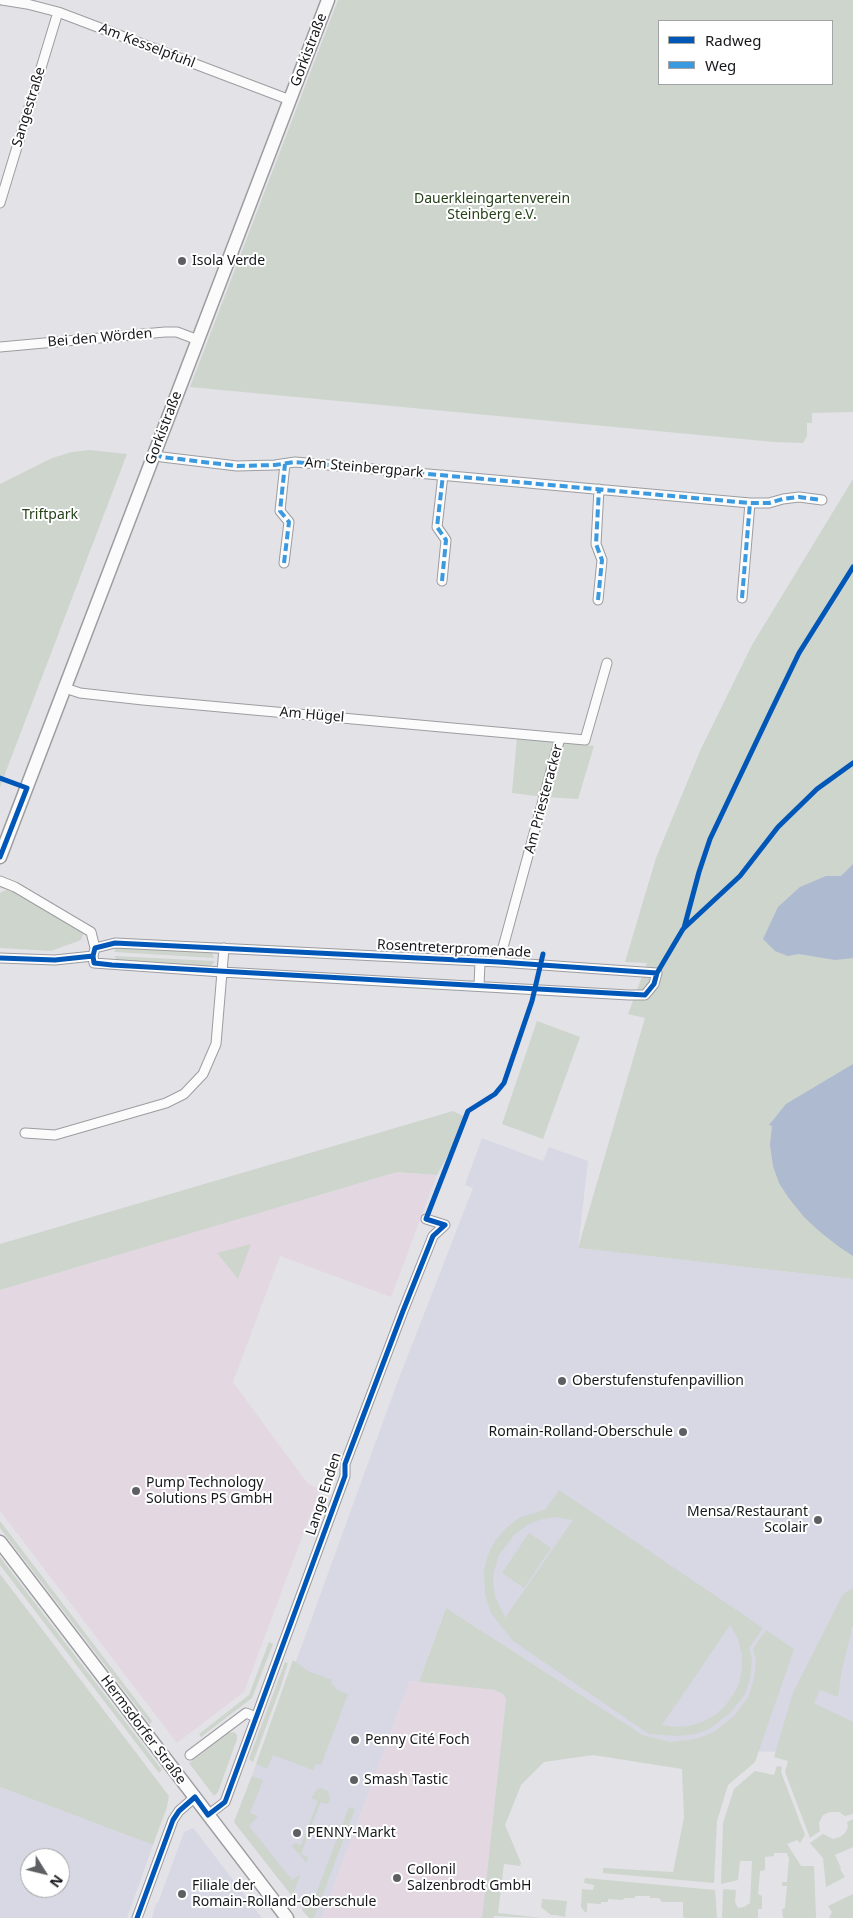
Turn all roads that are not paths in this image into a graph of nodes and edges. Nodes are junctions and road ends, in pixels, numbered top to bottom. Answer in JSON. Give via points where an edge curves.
{"nodes":[{"id":1,"x":2,"y":0,"type":"edge"},
{"id":2,"x":328,"y":0,"type":"edge"},
{"id":3,"x":58,"y":12,"type":"junction"},
{"id":4,"x":290,"y":100,"type":"junction"},
{"id":5,"x":0,"y":203,"type":"edge"},
{"id":6,"x":198,"y":340,"type":"junction"},
{"id":7,"x":0,"y":347,"type":"edge"},
{"id":8,"x":154,"y":454,"type":"junction"},
{"id":9,"x":285,"y":464,"type":"junction"},
{"id":10,"x":443,"y":475,"type":"junction"},
{"id":11,"x":599,"y":489,"type":"junction"},
{"id":12,"x":822,"y":500,"type":"dead end"},
{"id":13,"x":750,"y":503,"type":"junction"},
{"id":14,"x":284,"y":563,"type":"dead end"},
{"id":15,"x":442,"y":581,"type":"dead end"},
{"id":16,"x":742,"y":598,"type":"dead end"},
{"id":17,"x":598,"y":600,"type":"dead end"},
{"id":18,"x":607,"y":663,"type":"dead end"},
{"id":19,"x":65,"y":688,"type":"junction"},
{"id":20,"x":560,"y":738,"type":"junction"},
{"id":21,"x":0,"y":857,"type":"edge"},
{"id":22,"x":0,"y":881,"type":"edge"},
{"id":23,"x":224,"y":948,"type":"junction"},
{"id":24,"x":94,"y":952,"type":"junction"},
{"id":25,"x":0,"y":958,"type":"edge"},
{"id":26,"x":480,"y":962,"type":"junction"},
{"id":27,"x":499,"y":962,"type":"junction"},
{"id":28,"x":222,"y":972,"type":"junction"},
{"id":29,"x":479,"y":986,"type":"junction"},
{"id":30,"x":25,"y":1133,"type":"dead end"},
{"id":31,"x":426,"y":1219,"type":"dead end"},
{"id":32,"x":0,"y":1542,"type":"edge"},
{"id":33,"x":256,"y":1717,"type":"junction"},
{"id":34,"x":190,"y":1754,"type":"dead end"},
{"id":35,"x":194,"y":1797,"type":"junction"},
{"id":36,"x":208,"y":1815,"type":"junction"},
{"id":37,"x":136,"y":1918,"type":"edge"},
{"id":38,"x":287,"y":1918,"type":"edge"}],
"edges":[{"from":1,"to":3,"type":"street","name":"Am Kesselpfuhl"},
{"from":2,"to":4,"type":"main road","name":"Gorkistraße"},
{"from":3,"to":4,"type":"street","name":"Am Kesselpfuhl"},
{"from":3,"to":5,"type":"street","name":"Sangestraße"},
{"from":4,"to":6,"type":"main road","name":"Gorkistraße"},
{"from":6,"to":7,"type":"street","name":"Bei den Wörden","via":[[177,332],[165,332]]},
{"from":6,"to":8,"type":"main road","name":"Gorkistraße"},
{"from":8,"to":9,"type":"street","name":"Am Steinbergpark","via":[[237,466]]},
{"from":8,"to":19,"type":"main road","name":"Gorkistraße"},
{"from":9,"to":10,"type":"street","name":"Am Steinbergpark","via":[[295,462]]},
{"from":9,"to":14,"type":"street","name":"Am Steinbergpark","via":[[280,511],[289,522]]},
{"from":10,"to":11,"type":"street","name":"Am Steinbergpark"},
{"from":10,"to":15,"type":"street","name":"Am Steinbergpark","via":[[438,527],[446,540]]},
{"from":11,"to":13,"type":"street","name":"Am Steinbergpark"},
{"from":11,"to":17,"type":"street","via":[[596,544],[602,560]]},
{"from":12,"to":13,"type":"street","name":"Am Steinbergpark","via":[[800,497]]},
{"from":13,"to":16,"type":"street"},
{"from":18,"to":20,"type":"street","name":"Am Priesteracker","via":[[585,740]]},
{"from":19,"to":20,"type":"street","name":"Am Hügel","via":[[80,693],[143,700]]},
{"from":19,"to":21,"type":"main road","name":"Gorkistraße"},
{"from":20,"to":27,"type":"street","name":"Am Priesteracker"},
{"from":22,"to":24,"type":"street","via":[[91,932]]},
{"from":23,"to":24,"type":"street","name":"Rosentreterpromenade","via":[[114,943]]},
{"from":23,"to":26,"type":"street","name":"Rosentreterpromenade"},
{"from":23,"to":28,"type":"street"},
{"from":24,"to":25,"type":"street","name":"Rosentreterpromenade","via":[[55,960]]},
{"from":24,"to":28,"type":"street","name":"Rosentreterpromenade","via":[[94,963]]},
{"from":26,"to":27,"type":"street","name":"Rosentreterpromenade"},
{"from":26,"to":29,"type":"street","name":"Rosentreterpromenade"},
{"from":27,"to":29,"type":"street","name":"Rosentreterpromenade","via":[[657,973],[654,984],[645,995]]},
{"from":28,"to":29,"type":"street","name":"Rosentreterpromenade"},
{"from":28,"to":30,"type":"street","via":[[216,1044],[203,1074],[184,1094],[166,1103],[55,1136]]},
{"from":31,"to":33,"type":"street","name":"Lange Enden","via":[[445,1225],[433,1236],[399,1321]]},
{"from":32,"to":35,"type":"main road","name":"Hermsdorfer Straße"},
{"from":33,"to":34,"type":"street","via":[[246,1713]]},
{"from":33,"to":36,"type":"street","name":"Lange Enden","via":[[225,1802]]},
{"from":35,"to":36,"type":"main road","name":"Hermsdorfer Straße"},
{"from":35,"to":37,"type":"street","via":[[173,1820]]},
{"from":36,"to":38,"type":"main road","name":"Hermsdorfer Straße"}]}
